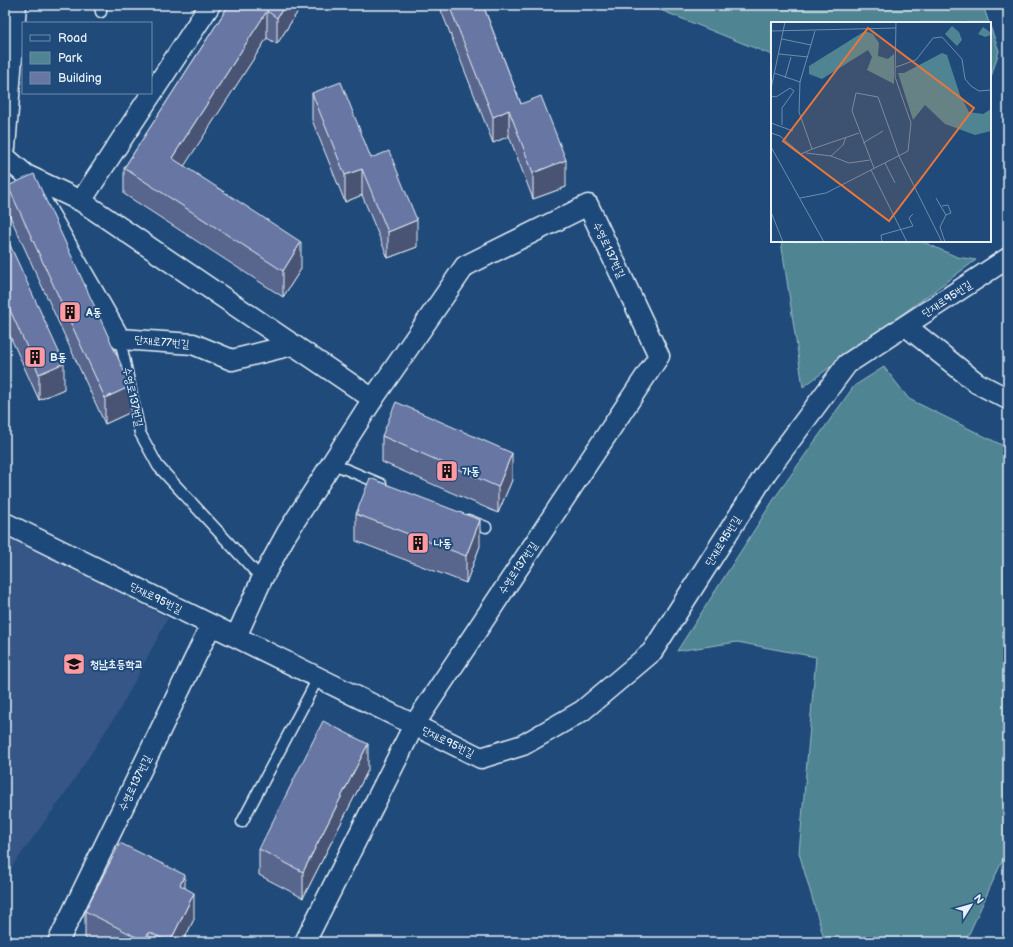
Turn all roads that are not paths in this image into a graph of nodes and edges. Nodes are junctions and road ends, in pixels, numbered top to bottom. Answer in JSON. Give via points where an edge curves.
{"nodes":[{"id":1,"x":16,"y":5,"type":"edge"},
{"id":2,"x":210,"y":5,"type":"edge"},
{"id":3,"x":152,"y":93,"type":"edge"},
{"id":4,"x":151,"y":94,"type":"edge"},
{"id":5,"x":5,"y":148,"type":"edge"},
{"id":6,"x":5,"y":158,"type":"edge"},
{"id":7,"x":26,"y":175,"type":"junction"},
{"id":8,"x":81,"y":201,"type":"junction"},
{"id":9,"x":1008,"y":258,"type":"edge"},
{"id":10,"x":906,"y":326,"type":"junction"},
{"id":11,"x":120,"y":339,"type":"junction"},
{"id":12,"x":292,"y":345,"type":"junction"},
{"id":13,"x":373,"y":399,"type":"junction"},
{"id":14,"x":1008,"y":399,"type":"edge"},
{"id":15,"x":331,"y":463,"type":"junction"},
{"id":16,"x":390,"y":488,"type":"edge"},
{"id":17,"x":457,"y":515,"type":"edge"},
{"id":18,"x":5,"y":524,"type":"edge"},
{"id":19,"x":486,"y":527,"type":"dead end"},
{"id":20,"x":262,"y":579,"type":"junction"},
{"id":21,"x":211,"y":625,"type":"junction"},
{"id":22,"x":236,"y":637,"type":"junction"},
{"id":23,"x":318,"y":678,"type":"junction"},
{"id":24,"x":414,"y":725,"type":"junction"},
{"id":25,"x":242,"y":822,"type":"dead end"},
{"id":26,"x":58,"y":942,"type":"edge"},
{"id":27,"x":306,"y":942,"type":"edge"}],
"edges":[{"from":1,"to":5,"type":"street"},
{"from":2,"to":3,"type":"street"},
{"from":4,"to":8,"type":"street"},
{"from":6,"to":7,"type":"street","name":"단재로77번길"},
{"from":7,"to":8,"type":"street","name":"단재로77번길"},
{"from":7,"to":11,"type":"street","name":"단재로77번길"},
{"from":8,"to":12,"type":"street","name":"단재로77번길"},
{"from":9,"to":10,"type":"street","name":"단재로95번길"},
{"from":10,"to":14,"type":"street","via":[[977,383]]},
{"from":10,"to":24,"type":"street","name":"단재로95번길","via":[[847,364],[766,473],[652,652],[582,711],[523,745],[481,758]]},
{"from":11,"to":12,"type":"street","name":"단재로77번길","via":[[193,344],[232,360]]},
{"from":11,"to":20,"type":"lane","name":"수영로137번길","via":[[140,433],[158,466]]},
{"from":12,"to":13,"type":"street","name":"단재로77번길"},
{"from":13,"to":15,"type":"street","name":"수영로137번길"},
{"from":13,"to":24,"type":"street","name":"수영로137번길","via":[[465,266],[588,205],[659,356]]},
{"from":15,"to":16,"type":"lane"},
{"from":15,"to":20,"type":"street","name":"수영로137번길","via":[[287,533]]},
{"from":17,"to":19,"type":"lane"},
{"from":18,"to":21,"type":"street","name":"단재로95번길"},
{"from":20,"to":22,"type":"street","name":"수영로137번길"},
{"from":21,"to":22,"type":"street","name":"단재로95번길"},
{"from":21,"to":26,"type":"street","name":"수영로137번길"},
{"from":22,"to":23,"type":"street","name":"단재로95번길"},
{"from":23,"to":24,"type":"street","name":"단재로95번길"},
{"from":23,"to":25,"type":"lane"},
{"from":24,"to":27,"type":"street","name":"단재로95번길"}]}
